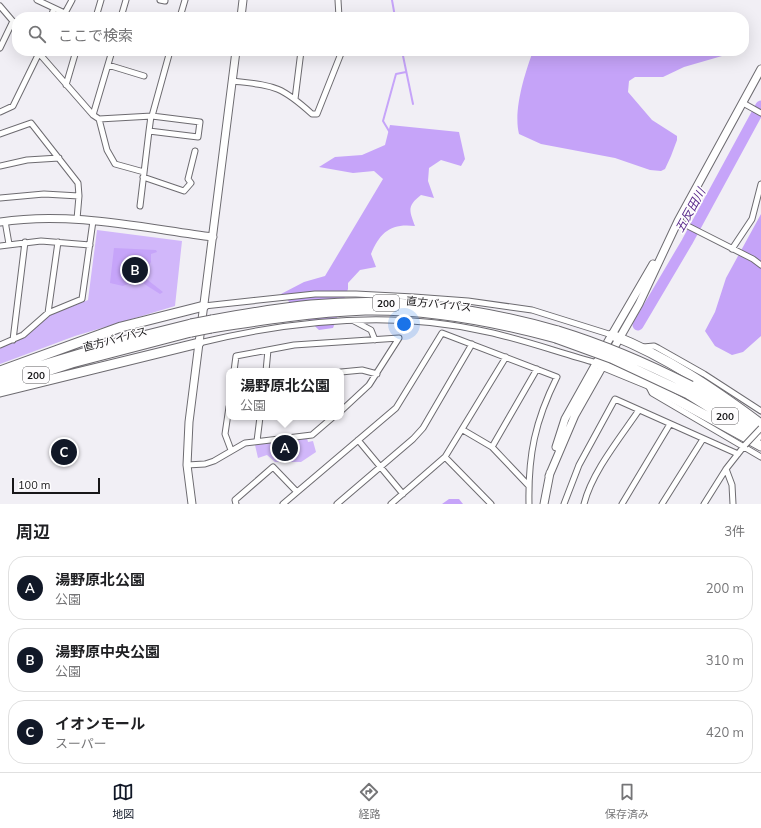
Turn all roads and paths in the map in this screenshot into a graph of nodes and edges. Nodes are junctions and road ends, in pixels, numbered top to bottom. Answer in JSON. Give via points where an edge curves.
{"nodes":[{"id":1,"x":37,"y":0,"type":"edge"},
{"id":2,"x":72,"y":0,"type":"edge"},
{"id":3,"x":101,"y":0,"type":"edge"},
{"id":4,"x":126,"y":0,"type":"edge"},
{"id":5,"x":185,"y":0,"type":"edge"},
{"id":6,"x":243,"y":0,"type":"edge"},
{"id":7,"x":338,"y":0,"type":"edge"},
{"id":8,"x":0,"y":6,"type":"edge"},
{"id":9,"x":54,"y":8,"type":"junction"},
{"id":10,"x":53,"y":12,"type":"edge"},
{"id":11,"x":63,"y":12,"type":"edge"},
{"id":12,"x":66,"y":12,"type":"edge"},
{"id":13,"x":97,"y":12,"type":"edge"},
{"id":14,"x":122,"y":12,"type":"edge"},
{"id":15,"x":181,"y":12,"type":"edge"},
{"id":16,"x":242,"y":12,"type":"edge"},
{"id":17,"x":339,"y":12,"type":"edge"},
{"id":18,"x":12,"y":20,"type":"edge"},
{"id":19,"x":12,"y":23,"type":"edge"},
{"id":20,"x":0,"y":48,"type":"edge"},
{"id":21,"x":37,"y":56,"type":"edge"},
{"id":22,"x":42,"y":56,"type":"edge"},
{"id":23,"x":75,"y":56,"type":"edge"},
{"id":24,"x":111,"y":56,"type":"edge"},
{"id":25,"x":169,"y":56,"type":"edge"},
{"id":26,"x":236,"y":56,"type":"edge"},
{"id":27,"x":300,"y":56,"type":"edge"},
{"id":28,"x":340,"y":56,"type":"edge"},
{"id":29,"x":108,"y":65,"type":"junction"},
{"id":30,"x":761,"y":69,"type":"edge"},
{"id":31,"x":144,"y":76,"type":"dead end"},
{"id":32,"x":233,"y":81,"type":"junction"},
{"id":33,"x":66,"y":85,"type":"junction"},
{"id":34,"x":295,"y":99,"type":"junction"},
{"id":35,"x":743,"y":103,"type":"junction"},
{"id":36,"x":0,"y":112,"type":"edge"},
{"id":37,"x":761,"y":114,"type":"edge"},
{"id":38,"x":93,"y":115,"type":"junction"},
{"id":39,"x":151,"y":116,"type":"junction"},
{"id":40,"x":99,"y":119,"type":"junction"},
{"id":41,"x":149,"y":131,"type":"junction"},
{"id":42,"x":0,"y":134,"type":"edge"},
{"id":43,"x":195,"y":151,"type":"dead end"},
{"id":44,"x":59,"y":158,"type":"junction"},
{"id":45,"x":0,"y":166,"type":"edge"},
{"id":46,"x":144,"y":174,"type":"junction"},
{"id":47,"x":761,"y":184,"type":"edge"},
{"id":48,"x":79,"y":196,"type":"junction"},
{"id":49,"x":0,"y":198,"type":"edge"},
{"id":50,"x":140,"y":206,"type":"dead end"},
{"id":51,"x":77,"y":219,"type":"junction"},
{"id":52,"x":3,"y":221,"type":"edge"},
{"id":53,"x":93,"y":222,"type":"junction"},
{"id":54,"x":678,"y":222,"type":"junction"},
{"id":55,"x":212,"y":237,"type":"junction"},
{"id":56,"x":25,"y":242,"type":"junction"},
{"id":57,"x":58,"y":242,"type":"junction"},
{"id":58,"x":9,"y":244,"type":"junction"},
{"id":59,"x":90,"y":245,"type":"junction"},
{"id":60,"x":0,"y":246,"type":"edge"},
{"id":61,"x":732,"y":249,"type":"junction"},
{"id":62,"x":761,"y":265,"type":"edge"},
{"id":63,"x":204,"y":306,"type":"junction"},
{"id":64,"x":48,"y":312,"type":"junction"},
{"id":65,"x":354,"y":321,"type":"junction"},
{"id":66,"x":191,"y":328,"type":"junction"},
{"id":67,"x":615,"y":336,"type":"junction"},
{"id":68,"x":13,"y":340,"type":"junction"},
{"id":69,"x":375,"y":340,"type":"junction"},
{"id":70,"x":199,"y":343,"type":"junction"},
{"id":71,"x":0,"y":344,"type":"edge"},
{"id":72,"x":472,"y":344,"type":"junction"},
{"id":73,"x":642,"y":348,"type":"junction"},
{"id":74,"x":268,"y":350,"type":"junction"},
{"id":75,"x":506,"y":358,"type":"junction"},
{"id":76,"x":600,"y":364,"type":"junction"},
{"id":77,"x":234,"y":368,"type":"edge"},
{"id":78,"x":266,"y":368,"type":"edge"},
{"id":79,"x":537,"y":370,"type":"junction"},
{"id":80,"x":0,"y":371,"type":"edge"},
{"id":81,"x":344,"y":372,"type":"edge"},
{"id":82,"x":377,"y":374,"type":"junction"},
{"id":83,"x":0,"y":378,"type":"edge"},
{"id":84,"x":648,"y":384,"type":"junction"},
{"id":85,"x":0,"y":386,"type":"edge"},
{"id":86,"x":689,"y":390,"type":"junction"},
{"id":87,"x":0,"y":392,"type":"edge"},
{"id":88,"x":344,"y":404,"type":"edge"},
{"id":89,"x":348,"y":404,"type":"junction"},
{"id":90,"x":344,"y":408,"type":"edge"},
{"id":91,"x":639,"y":410,"type":"junction"},
{"id":92,"x":761,"y":411,"type":"edge"},
{"id":93,"x":228,"y":420,"type":"edge"},
{"id":94,"x":260,"y":420,"type":"edge"},
{"id":95,"x":330,"y":420,"type":"edge"},
{"id":96,"x":670,"y":424,"type":"junction"},
{"id":97,"x":761,"y":424,"type":"edge"},
{"id":98,"x":463,"y":430,"type":"junction"},
{"id":99,"x":761,"y":430,"type":"edge"},
{"id":100,"x":703,"y":439,"type":"junction"},
{"id":101,"x":257,"y":440,"type":"junction"},
{"id":102,"x":358,"y":440,"type":"junction"},
{"id":103,"x":761,"y":440,"type":"edge"},
{"id":104,"x":744,"y":446,"type":"junction"},
{"id":105,"x":761,"y":446,"type":"edge"},
{"id":106,"x":492,"y":447,"type":"junction"},
{"id":107,"x":231,"y":450,"type":"junction"},
{"id":108,"x":738,"y":454,"type":"junction"},
{"id":109,"x":445,"y":457,"type":"junction"},
{"id":110,"x":761,"y":457,"type":"edge"},
{"id":111,"x":187,"y":465,"type":"junction"},
{"id":112,"x":381,"y":467,"type":"junction"},
{"id":113,"x":726,"y":469,"type":"junction"},
{"id":114,"x":528,"y":486,"type":"junction"},
{"id":115,"x":297,"y":492,"type":"junction"},
{"id":116,"x":403,"y":494,"type":"junction"},
{"id":117,"x":192,"y":504,"type":"edge"},
{"id":118,"x":236,"y":504,"type":"edge"},
{"id":119,"x":283,"y":504,"type":"edge"},
{"id":120,"x":337,"y":504,"type":"edge"},
{"id":121,"x":391,"y":504,"type":"edge"},
{"id":122,"x":491,"y":504,"type":"edge"},
{"id":123,"x":529,"y":504,"type":"edge"},
{"id":124,"x":544,"y":504,"type":"edge"},
{"id":125,"x":564,"y":504,"type":"edge"},
{"id":126,"x":584,"y":504,"type":"edge"},
{"id":127,"x":622,"y":504,"type":"edge"},
{"id":128,"x":662,"y":504,"type":"edge"},
{"id":129,"x":704,"y":504,"type":"edge"},
{"id":130,"x":734,"y":504,"type":"edge"}],
"edges":[{"from":1,"to":9,"type":"street"},
{"from":2,"to":12,"type":"street"},
{"from":3,"to":13,"type":"street"},
{"from":4,"to":14,"type":"street"},
{"from":5,"to":15,"type":"street"},
{"from":6,"to":16,"type":"street"},
{"from":7,"to":17,"type":"street"},
{"from":8,"to":18,"type":"street"},
{"from":9,"to":10,"type":"street"},
{"from":9,"to":11,"type":"street"},
{"from":19,"to":20,"type":"street"},
{"from":21,"to":36,"type":"street","via":[[13,106]]},
{"from":22,"to":33,"type":"street"},
{"from":23,"to":33,"type":"street"},
{"from":24,"to":29,"type":"street"},
{"from":25,"to":39,"type":"street"},
{"from":26,"to":32,"type":"street"},
{"from":27,"to":34,"type":"street"},
{"from":28,"to":34,"type":"street","via":[[317,114],[312,114]]},
{"from":29,"to":31,"type":"street"},
{"from":29,"to":38,"type":"street"},
{"from":30,"to":35,"type":"street"},
{"from":32,"to":34,"type":"street","via":[[276,87]]},
{"from":32,"to":55,"type":"street"},
{"from":33,"to":38,"type":"street"},
{"from":35,"to":37,"type":"street"},
{"from":35,"to":54,"type":"street"},
{"from":38,"to":40,"type":"street"},
{"from":39,"to":40,"type":"street"},
{"from":39,"to":41,"type":"street"},
{"from":39,"to":41,"type":"street","via":[[200,122],[198,137]]},
{"from":40,"to":46,"type":"street","via":[[107,150],[115,164]]},
{"from":41,"to":46,"type":"street"},
{"from":42,"to":44,"type":"street","via":[[31,123]]},
{"from":43,"to":46,"type":"street","via":[[188,179],[191,183],[184,191]]},
{"from":44,"to":45,"type":"street","via":[[27,160]]},
{"from":44,"to":48,"type":"street","via":[[78,183]]},
{"from":46,"to":50,"type":"street"},
{"from":47,"to":61,"type":"street","via":[[752,218]]},
{"from":48,"to":49,"type":"street","via":[[44,194]]},
{"from":48,"to":51,"type":"street"},
{"from":51,"to":52,"type":"street"},
{"from":51,"to":53,"type":"street"},
{"from":52,"to":58,"type":"street"},
{"from":53,"to":55,"type":"street"},
{"from":53,"to":59,"type":"street"},
{"from":54,"to":61,"type":"street"},
{"from":54,"to":67,"type":"street"},
{"from":55,"to":63,"type":"street"},
{"from":56,"to":57,"type":"street"},
{"from":56,"to":58,"type":"street"},
{"from":56,"to":68,"type":"street"},
{"from":57,"to":59,"type":"street"},
{"from":57,"to":64,"type":"street"},
{"from":58,"to":60,"type":"street"},
{"from":59,"to":64,"type":"street","via":[[82,299]]},
{"from":61,"to":62,"type":"street"},
{"from":63,"to":67,"type":"street","via":[[315,294],[414,297],[532,310]]},
{"from":63,"to":70,"type":"street"},
{"from":63,"to":80,"type":"highway","via":[[121,327]]},
{"from":64,"to":68,"type":"street","via":[[23,335]]},
{"from":65,"to":69,"type":"street","via":[[371,330]]},
{"from":65,"to":70,"type":"street","via":[[282,328]]},
{"from":65,"to":76,"type":"street","via":[[402,320],[450,325],[488,332]]},
{"from":66,"to":83,"type":"highway","name":"直方バイパス","number":"200","via":[[123,341]]},
{"from":66,"to":85,"type":"highway","name":"直方バイパス","number":"200"},
{"from":66,"to":86,"type":"highway","name":"直方バイパス","number":"200","bridge":true,"via":[[313,305],[405,303],[482,312],[612,349],[663,372]]},
{"from":67,"to":73,"type":"highway"},
{"from":67,"to":76,"type":"street"},
{"from":68,"to":71,"type":"street"},
{"from":69,"to":74,"type":"street","via":[[294,345]]},
{"from":69,"to":82,"type":"street","via":[[399,338]]},
{"from":70,"to":87,"type":"highway"},
{"from":70,"to":111,"type":"street"},
{"from":72,"to":75,"type":"street"},
{"from":72,"to":102,"type":"street","via":[[442,333],[396,408]]},
{"from":72,"to":112,"type":"street","via":[[423,428]]},
{"from":73,"to":92,"type":"street","via":[[658,348]]},
{"from":73,"to":97,"type":"highway","via":[[674,364],[726,397]]},
{"from":74,"to":77,"type":"street","via":[[236,356]]},
{"from":74,"to":78,"type":"street"},
{"from":75,"to":79,"type":"street"},
{"from":75,"to":98,"type":"street"},
{"from":76,"to":84,"type":"highway"},
{"from":76,"to":124,"type":"street","via":[[549,476]]},
{"from":79,"to":106,"type":"street"},
{"from":79,"to":114,"type":"street","via":[[557,377],[538,424],[529,467]]},
{"from":81,"to":82,"type":"street","via":[[362,370]]},
{"from":82,"to":89,"type":"street"},
{"from":84,"to":104,"type":"street","via":[[652,393]]},
{"from":84,"to":105,"type":"highway"},
{"from":86,"to":99,"type":"highway","name":"直方バイパス","number":"200"},
{"from":86,"to":103,"type":"highway","name":"直方バイパス","number":"200"},
{"from":88,"to":89,"type":"street"},
{"from":89,"to":90,"type":"street"},
{"from":91,"to":96,"type":"street"},
{"from":91,"to":125,"type":"street","via":[[615,398],[579,465]]},
{"from":91,"to":126,"type":"street","via":[[605,461]]},
{"from":93,"to":107,"type":"street","via":[[226,434]]},
{"from":94,"to":101,"type":"street"},
{"from":95,"to":101,"type":"street","via":[[312,435]]},
{"from":96,"to":100,"type":"street"},
{"from":96,"to":127,"type":"street"},
{"from":98,"to":106,"type":"street"},
{"from":98,"to":109,"type":"street"},
{"from":99,"to":104,"type":"street","bridge":true},
{"from":100,"to":108,"type":"street"},
{"from":100,"to":128,"type":"street"},
{"from":101,"to":107,"type":"street"},
{"from":102,"to":112,"type":"street"},
{"from":102,"to":115,"type":"street"},
{"from":104,"to":108,"type":"street"},
{"from":104,"to":110,"type":"street"},
{"from":106,"to":114,"type":"street"},
{"from":107,"to":111,"type":"street","via":[[214,461]]},
{"from":108,"to":113,"type":"street"},
{"from":109,"to":116,"type":"street"},
{"from":109,"to":122,"type":"street"},
{"from":111,"to":117,"type":"street"},
{"from":112,"to":116,"type":"street"},
{"from":112,"to":120,"type":"street"},
{"from":113,"to":129,"type":"street"},
{"from":113,"to":130,"type":"street","via":[[732,485]]},
{"from":114,"to":123,"type":"street"},
{"from":115,"to":118,"type":"street","via":[[273,467],[235,500]]},
{"from":115,"to":119,"type":"street"},
{"from":116,"to":121,"type":"street"}]}
